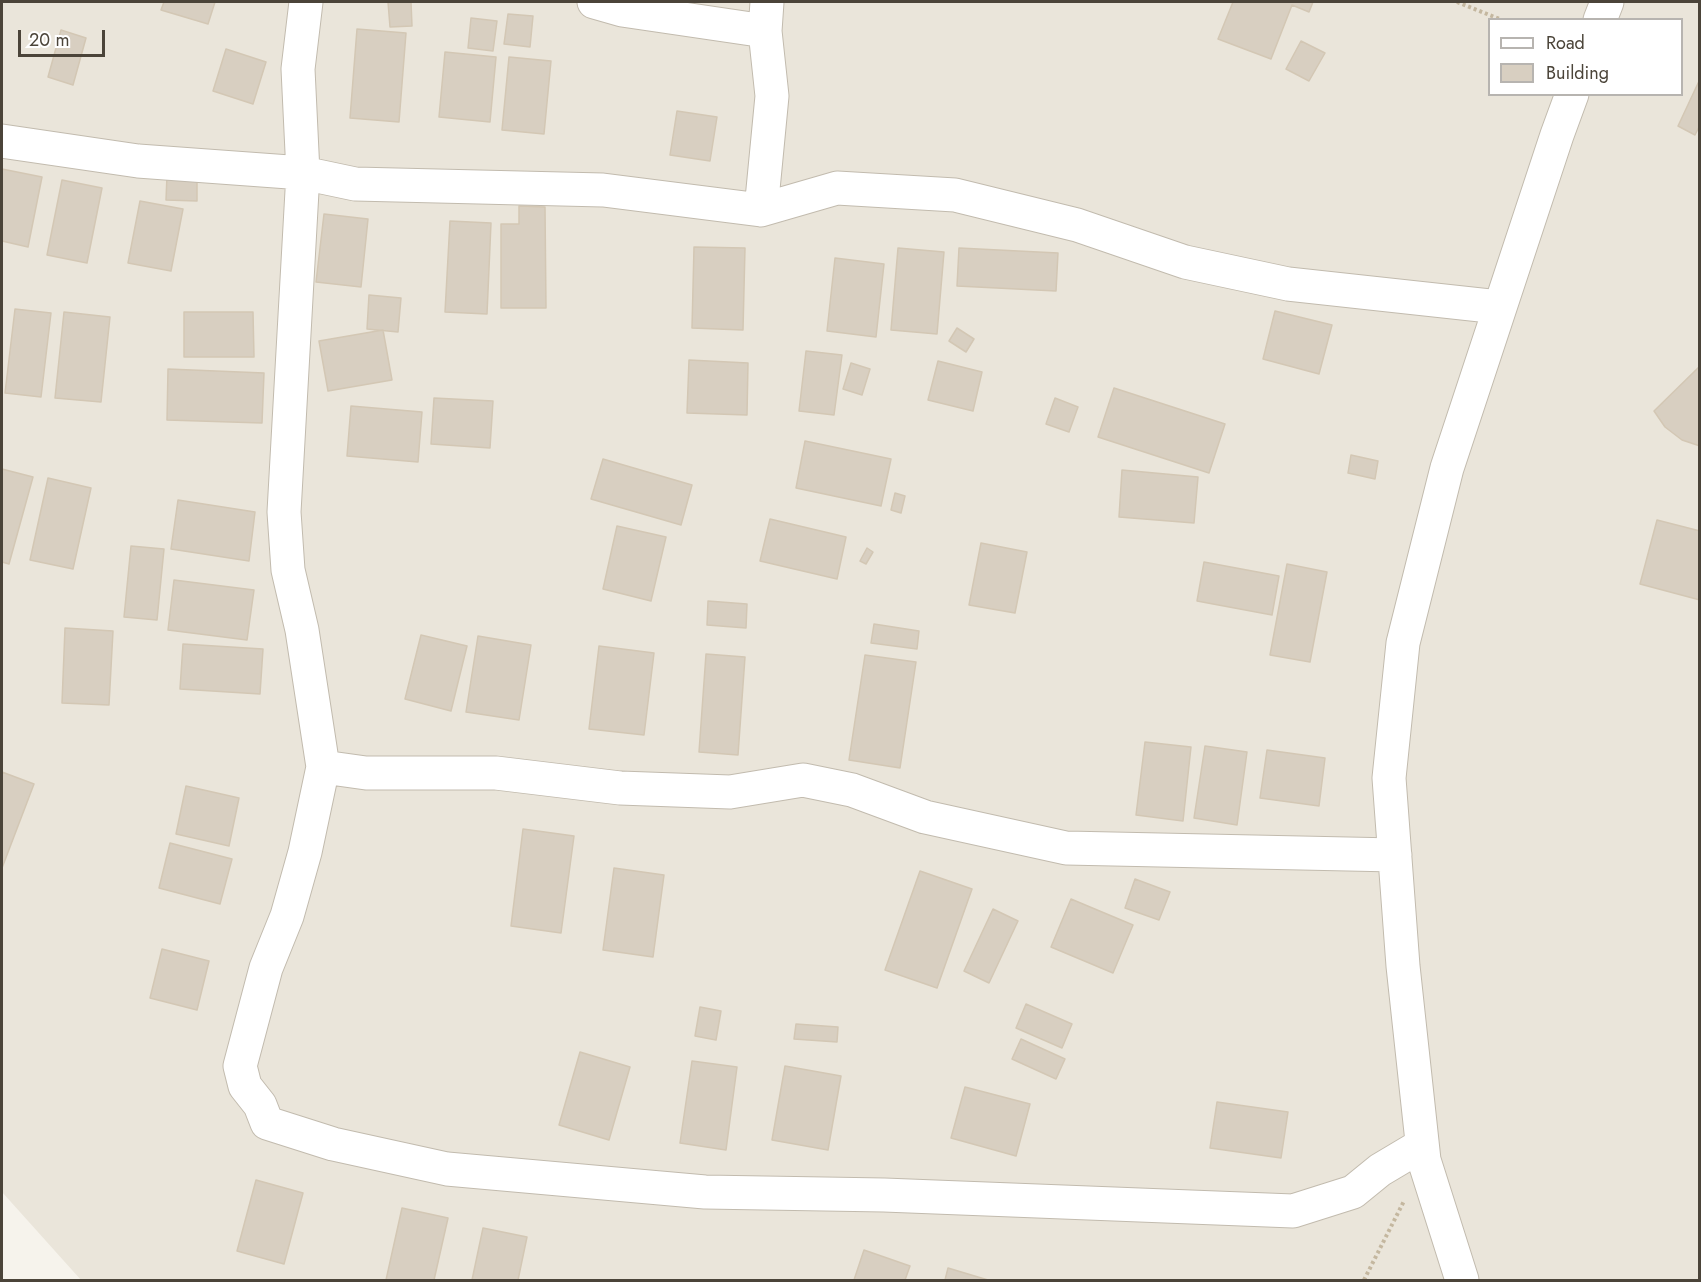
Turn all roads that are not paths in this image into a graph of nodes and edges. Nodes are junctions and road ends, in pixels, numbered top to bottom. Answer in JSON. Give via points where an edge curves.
{"nodes":[{"id":1,"x":306,"y":2,"type":"edge"},
{"id":2,"x":594,"y":2,"type":"edge"},
{"id":3,"x":1607,"y":2,"type":"edge"},
{"id":4,"x":766,"y":16,"type":"edge"},
{"id":5,"x":1601,"y":18,"type":"edge"},
{"id":6,"x":1571,"y":96,"type":"edge"},
{"id":7,"x":2,"y":141,"type":"edge"},
{"id":8,"x":303,"y":173,"type":"junction"},
{"id":9,"x":761,"y":210,"type":"junction"},
{"id":10,"x":1499,"y":307,"type":"junction"},
{"id":11,"x":323,"y":767,"type":"junction"},
{"id":12,"x":1395,"y":855,"type":"junction"},
{"id":13,"x":1423,"y":1153,"type":"junction"},
{"id":14,"x":1462,"y":1281,"type":"edge"}],
"edges":[{"from":1,"to":8,"type":"street","via":[[298,69]]},
{"from":2,"to":4,"type":"street","via":[[622,10]]},
{"from":3,"to":5,"type":"street"},
{"from":4,"to":9,"type":"street","via":[[772,96]]},
{"from":6,"to":10,"type":"street"},
{"from":7,"to":8,"type":"street","via":[[138,161]]},
{"from":8,"to":9,"type":"street","via":[[355,184],[603,190]]},
{"from":8,"to":11,"type":"street","via":[[284,512],[288,570],[302,630]]},
{"from":9,"to":10,"type":"street","via":[[837,188],[955,195],[1077,225],[1185,262],[1276,281]]},
{"from":10,"to":12,"type":"street","via":[[1447,468],[1403,643],[1389,778]]},
{"from":11,"to":12,"type":"street","via":[[366,773],[496,773],[620,788],[730,792],[803,780],[852,790],[925,817],[1066,848]]},
{"from":11,"to":13,"type":"street","via":[[299,873],[266,968],[240,1066],[245,1086],[260,1105],[267,1123],[333,1144],[447,1169],[705,1192],[1293,1211],[1353,1192],[1380,1170]]},
{"from":12,"to":13,"type":"street"},
{"from":13,"to":14,"type":"street"}]}
